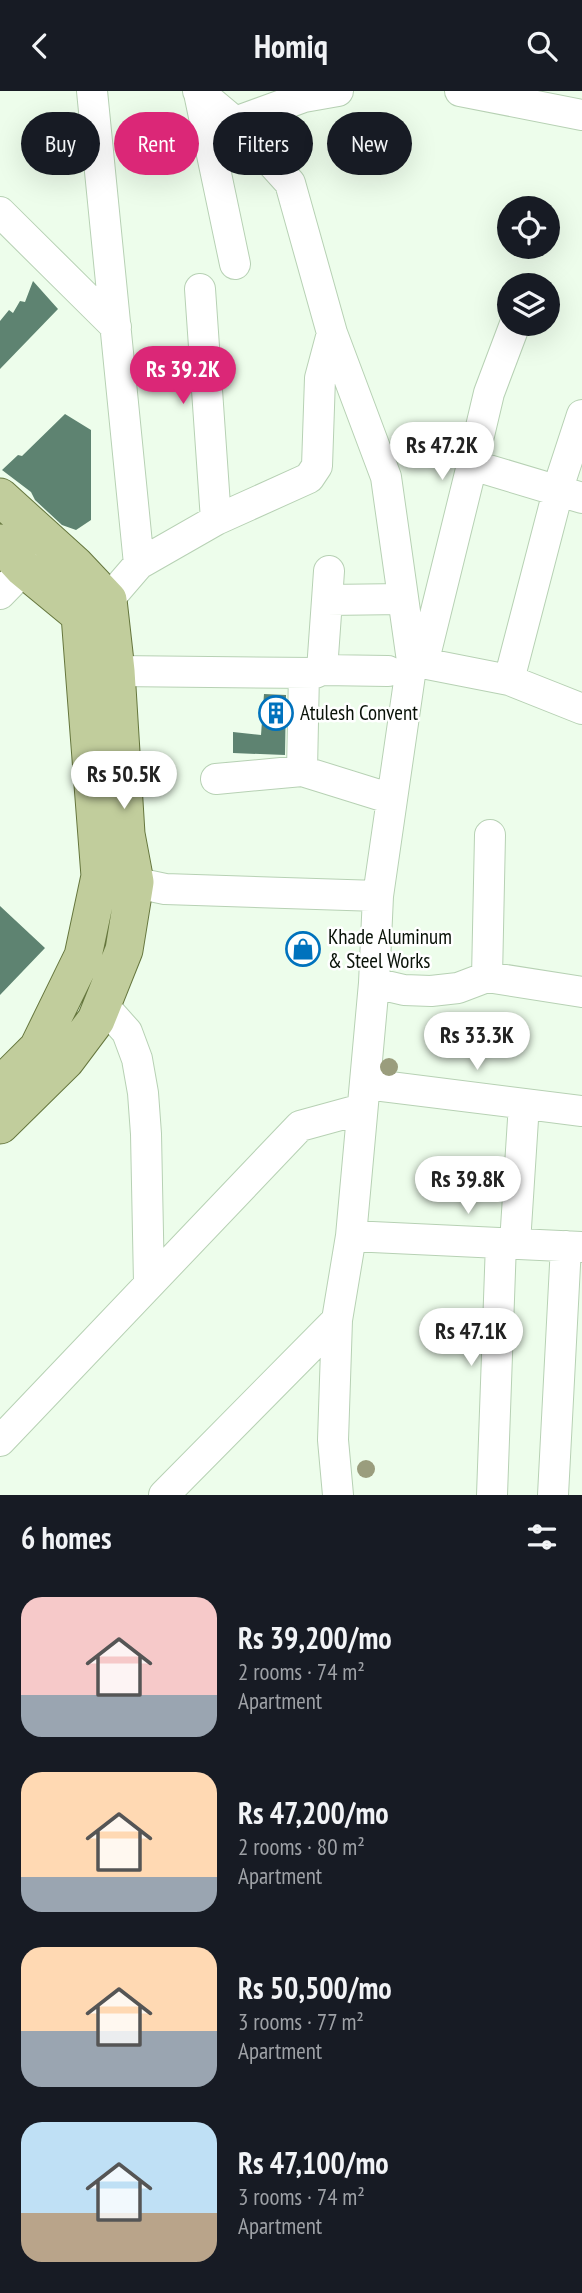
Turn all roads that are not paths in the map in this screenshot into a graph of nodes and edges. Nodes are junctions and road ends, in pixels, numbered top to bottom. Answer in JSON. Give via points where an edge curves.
{"nodes":[{"id":1,"x":72,"y":91,"type":"edge"},
{"id":2,"x":338,"y":91,"type":"edge"},
{"id":3,"x":460,"y":91,"type":"edge"},
{"id":4,"x":198,"y":92,"type":"edge"},
{"id":5,"x":93,"y":101,"type":"edge"},
{"id":6,"x":223,"y":112,"type":"edge"},
{"id":7,"x":263,"y":112,"type":"edge"},
{"id":8,"x":582,"y":115,"type":"edge"},
{"id":9,"x":283,"y":175,"type":"edge"},
{"id":10,"x":0,"y":212,"type":"edge"},
{"id":11,"x":235,"y":264,"type":"dead end"},
{"id":12,"x":200,"y":289,"type":"dead end"},
{"id":13,"x":116,"y":327,"type":"junction"},
{"id":14,"x":332,"y":333,"type":"junction"},
{"id":15,"x":510,"y":336,"type":"edge"},
{"id":16,"x":582,"y":415,"type":"edge"},
{"id":17,"x":472,"y":465,"type":"junction"},
{"id":18,"x":570,"y":494,"type":"edge"},
{"id":19,"x":0,"y":497,"type":"edge"},
{"id":20,"x":216,"y":520,"type":"junction"},
{"id":21,"x":52,"y":544,"type":"junction"},
{"id":22,"x":139,"y":564,"type":"junction"},
{"id":23,"x":8,"y":568,"type":"edge"},
{"id":24,"x":329,"y":571,"type":"dead end"},
{"id":25,"x":327,"y":600,"type":"junction"},
{"id":26,"x":403,"y":600,"type":"junction"},
{"id":27,"x":94,"y":608,"type":"junction"},
{"id":28,"x":408,"y":666,"type":"junction"},
{"id":29,"x":116,"y":671,"type":"junction"},
{"id":30,"x":313,"y":671,"type":"junction"},
{"id":31,"x":509,"y":680,"type":"junction"},
{"id":32,"x":582,"y":709,"type":"edge"},
{"id":33,"x":302,"y":771,"type":"junction"},
{"id":34,"x":216,"y":779,"type":"dead end"},
{"id":35,"x":392,"y":799,"type":"junction"},
{"id":36,"x":490,"y":835,"type":"dead end"},
{"id":37,"x":100,"y":876,"type":"junction"},
{"id":38,"x":135,"y":882,"type":"junction"},
{"id":39,"x":378,"y":897,"type":"junction"},
{"id":40,"x":487,"y":977,"type":"junction"},
{"id":41,"x":374,"y":983,"type":"junction"},
{"id":42,"x":582,"y":992,"type":"edge"},
{"id":43,"x":102,"y":1004,"type":"junction"},
{"id":44,"x":0,"y":1086,"type":"edge"},
{"id":45,"x":364,"y":1096,"type":"junction"},
{"id":46,"x":524,"y":1104,"type":"junction"},
{"id":47,"x":582,"y":1111,"type":"edge"},
{"id":48,"x":0,"y":1125,"type":"edge"},
{"id":49,"x":351,"y":1236,"type":"junction"},
{"id":50,"x":508,"y":1243,"type":"junction"},
{"id":51,"x":574,"y":1246,"type":"edge"},
{"id":52,"x":149,"y":1283,"type":"junction"},
{"id":53,"x":337,"y":1320,"type":"junction"},
{"id":54,"x":570,"y":1393,"type":"edge"},
{"id":55,"x":0,"y":1441,"type":"edge"},
{"id":56,"x":188,"y":1484,"type":"edge"},
{"id":57,"x":164,"y":1495,"type":"edge"},
{"id":58,"x":338,"y":1495,"type":"edge"},
{"id":59,"x":492,"y":1495,"type":"edge"},
{"id":60,"x":553,"y":1495,"type":"edge"}],
"edges":[{"from":1,"to":5,"type":"street"},
{"from":2,"to":7,"type":"street"},
{"from":3,"to":8,"type":"street"},
{"from":4,"to":6,"type":"street"},
{"from":4,"to":11,"type":"street"},
{"from":5,"to":13,"type":"street"},
{"from":9,"to":14,"type":"street","via":[[290,183]]},
{"from":10,"to":13,"type":"street"},
{"from":12,"to":20,"type":"street"},
{"from":13,"to":22,"type":"street"},
{"from":14,"to":20,"type":"street","via":[[320,378],[317,466],[309,478]]},
{"from":14,"to":26,"type":"street","via":[[386,477]]},
{"from":15,"to":17,"type":"street","via":[[489,393]]},
{"from":16,"to":18,"type":"street"},
{"from":17,"to":18,"type":"street"},
{"from":17,"to":28,"type":"street"},
{"from":18,"to":31,"type":"street"},
{"from":19,"to":21,"type":"main road"},
{"from":20,"to":22,"type":"street"},
{"from":21,"to":23,"type":"street"},
{"from":21,"to":27,"type":"main road"},
{"from":22,"to":27,"type":"street"},
{"from":23,"to":27,"type":"main road"},
{"from":24,"to":25,"type":"street"},
{"from":25,"to":26,"type":"street"},
{"from":25,"to":30,"type":"street"},
{"from":26,"to":28,"type":"street"},
{"from":27,"to":29,"type":"main road"},
{"from":27,"to":37,"type":"main road"},
{"from":28,"to":30,"type":"street"},
{"from":28,"to":31,"type":"street"},
{"from":28,"to":35,"type":"street"},
{"from":29,"to":30,"type":"street"},
{"from":29,"to":38,"type":"main road","via":[[127,834]]},
{"from":30,"to":33,"type":"street"},
{"from":31,"to":32,"type":"street"},
{"from":33,"to":34,"type":"street"},
{"from":33,"to":35,"type":"street"},
{"from":35,"to":39,"type":"street"},
{"from":36,"to":40,"type":"street"},
{"from":37,"to":38,"type":"street"},
{"from":37,"to":44,"type":"main road","via":[[83,956],[38,1048]]},
{"from":38,"to":39,"type":"street","via":[[165,889]]},
{"from":38,"to":43,"type":"main road","via":[[124,950]]},
{"from":39,"to":41,"type":"street"},
{"from":40,"to":41,"type":"street","via":[[458,988],[431,991]]},
{"from":40,"to":42,"type":"street"},
{"from":41,"to":45,"type":"street"},
{"from":43,"to":48,"type":"main road","via":[[96,1020],[66,1060]]},
{"from":43,"to":52,"type":"street","via":[[127,1032],[143,1093]]},
{"from":45,"to":46,"type":"street"},
{"from":45,"to":49,"type":"street"},
{"from":45,"to":52,"type":"street","via":[[300,1126]]},
{"from":46,"to":47,"type":"street"},
{"from":46,"to":50,"type":"street"},
{"from":49,"to":50,"type":"street"},
{"from":49,"to":53,"type":"street"},
{"from":50,"to":51,"type":"street"},
{"from":50,"to":59,"type":"street"},
{"from":51,"to":54,"type":"street"},
{"from":52,"to":55,"type":"street"},
{"from":53,"to":56,"type":"street"},
{"from":53,"to":58,"type":"street","via":[[333,1440]]},
{"from":54,"to":60,"type":"street"},
{"from":56,"to":57,"type":"street"}]}
